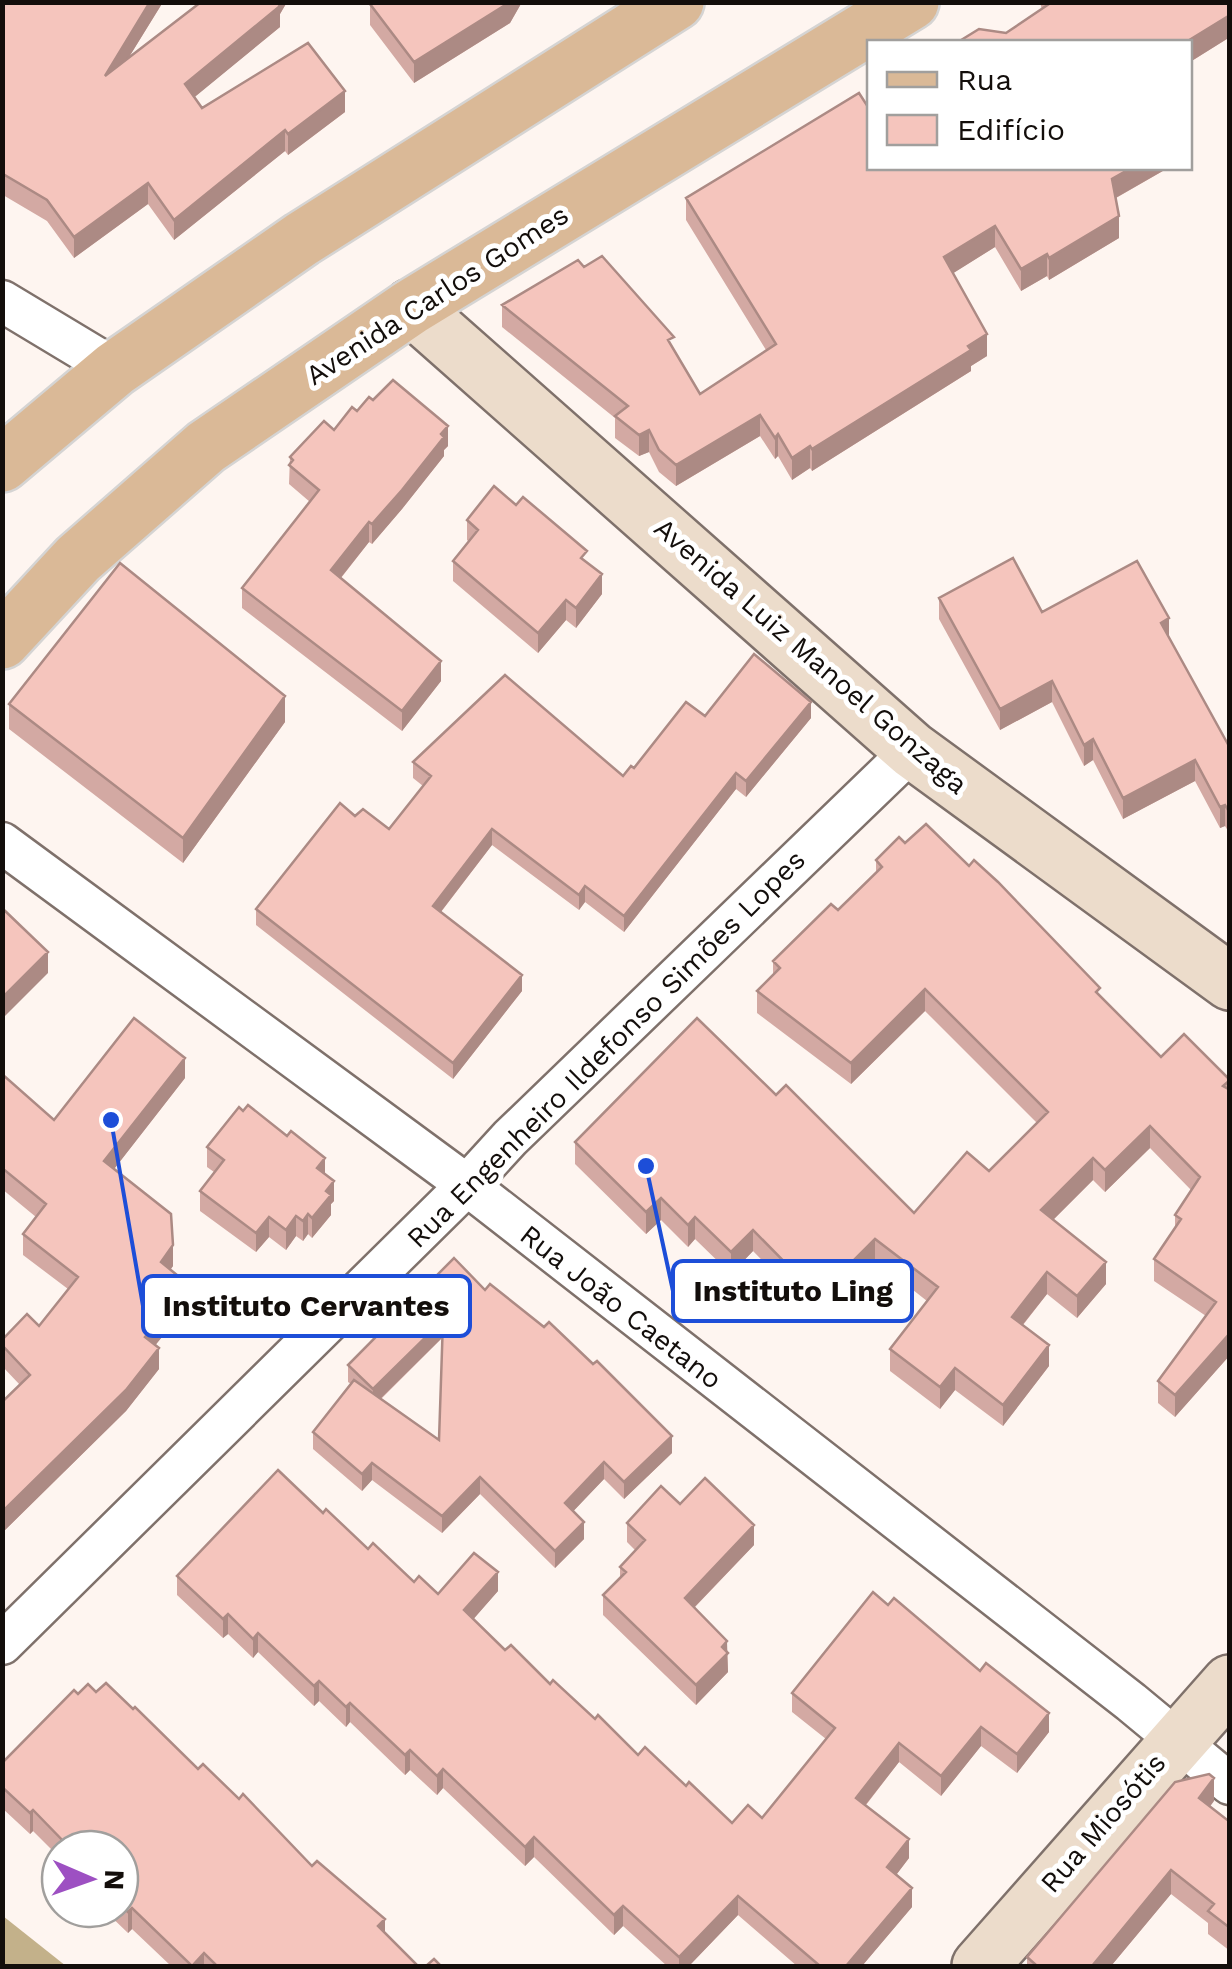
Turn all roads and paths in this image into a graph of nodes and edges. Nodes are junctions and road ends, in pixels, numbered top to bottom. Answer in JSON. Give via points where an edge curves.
{"nodes":[{"id":1,"x":912,"y":2,"type":"edge"},
{"id":2,"x":646,"y":9,"type":"edge"},
{"id":3,"x":2,"y":301,"type":"edge"},
{"id":4,"x":411,"y":307,"type":"junction"},
{"id":5,"x":115,"y":368,"type":"junction"},
{"id":6,"x":2,"y":464,"type":"edge"},
{"id":7,"x":2,"y":641,"type":"edge"},
{"id":8,"x":912,"y":750,"type":"junction"},
{"id":9,"x":2,"y":842,"type":"edge"},
{"id":10,"x":1230,"y":982,"type":"edge"},
{"id":11,"x":468,"y":1186,"type":"junction"},
{"id":12,"x":2,"y":1644,"type":"edge"},
{"id":13,"x":1230,"y":1682,"type":"edge"},
{"id":14,"x":1174,"y":1741,"type":"junction"},
{"id":15,"x":1230,"y":1784,"type":"edge"},
{"id":16,"x":980,"y":1966,"type":"edge"}],
"edges":[{"from":1,"to":4,"type":"main road","name":"Avenida Carlos Gomes"},
{"from":2,"to":5,"type":"main road"},
{"from":3,"to":5,"type":"street"},
{"from":4,"to":7,"type":"main road","name":"Avenida Carlos Gomes","via":[[206,446],[78,559]]},
{"from":4,"to":8,"type":"street","name":"Avenida Luiz Manoel Gonzaga"},
{"from":5,"to":6,"type":"main road"},
{"from":8,"to":10,"type":"street","name":"Avenida Luiz Manoel Gonzaga"},
{"from":8,"to":11,"type":"street","name":"Rua Engenheiro Ildefonso Simões Lopes"},
{"from":9,"to":11,"type":"street","name":"Rua João Caetano"},
{"from":11,"to":12,"type":"street","name":"Rua Engenheiro Ildefonso Simões Lopes"},
{"from":11,"to":14,"type":"street","name":"Rua João Caetano"},
{"from":13,"to":14,"type":"street","name":"Rua Miosótis"},
{"from":14,"to":15,"type":"street","name":"Rua João Caetano"},
{"from":14,"to":16,"type":"street","name":"Rua Miosótis"}]}
